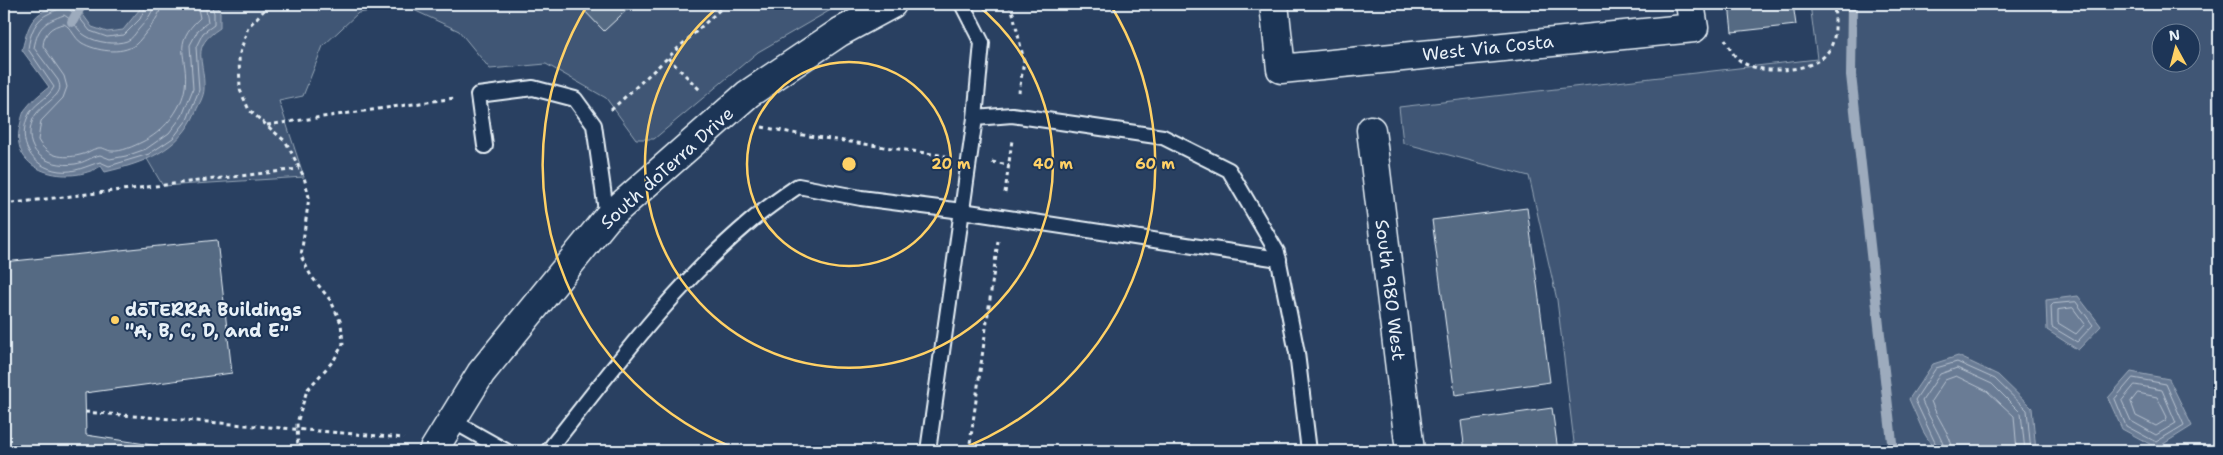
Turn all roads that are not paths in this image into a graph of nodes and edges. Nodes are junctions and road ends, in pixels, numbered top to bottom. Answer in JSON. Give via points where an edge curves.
{"nodes":[{"id":1,"x":892,"y":4,"type":"edge"},
{"id":2,"x":962,"y":4,"type":"edge"},
{"id":3,"x":1274,"y":4,"type":"edge"},
{"id":4,"x":1692,"y":16,"type":"edge"},
{"id":5,"x":975,"y":118,"type":"junction"},
{"id":6,"x":1371,"y":130,"type":"dead end"},
{"id":7,"x":485,"y":146,"type":"dead end"},
{"id":8,"x":962,"y":211,"type":"junction"},
{"id":9,"x":608,"y":218,"type":"junction"},
{"id":10,"x":1279,"y":259,"type":"junction"},
{"id":11,"x":440,"y":437,"type":"edge"},
{"id":12,"x":506,"y":451,"type":"edge"},
{"id":13,"x":548,"y":451,"type":"edge"},
{"id":14,"x":928,"y":451,"type":"edge"},
{"id":15,"x":1309,"y":451,"type":"edge"},
{"id":16,"x":1410,"y":451,"type":"edge"}],
"edges":[{"from":1,"to":9,"type":"street","name":"South doTerra Drive","via":[[840,32],[748,94]]},
{"from":2,"to":5,"type":"lane","via":[[982,42]]},
{"from":3,"to":4,"type":"street","name":"West Via Costa","via":[[1282,68]]},
{"from":5,"to":8,"type":"lane"},
{"from":5,"to":10,"type":"lane","via":[[1012,115],[1163,137],[1229,170]]},
{"from":6,"to":16,"type":"street","name":"South 980 West"},
{"from":7,"to":9,"type":"lane","via":[[478,95],[534,88],[575,99],[594,126]]},
{"from":8,"to":10,"type":"lane"},
{"from":8,"to":13,"type":"lane","via":[[798,186],[752,220],[683,286],[625,352]]},
{"from":8,"to":14,"type":"lane"},
{"from":9,"to":11,"type":"street","name":"South doTerra Drive","via":[[480,373]]},
{"from":10,"to":15,"type":"lane","via":[[1297,353]]},
{"from":11,"to":12,"type":"lane"}]}
